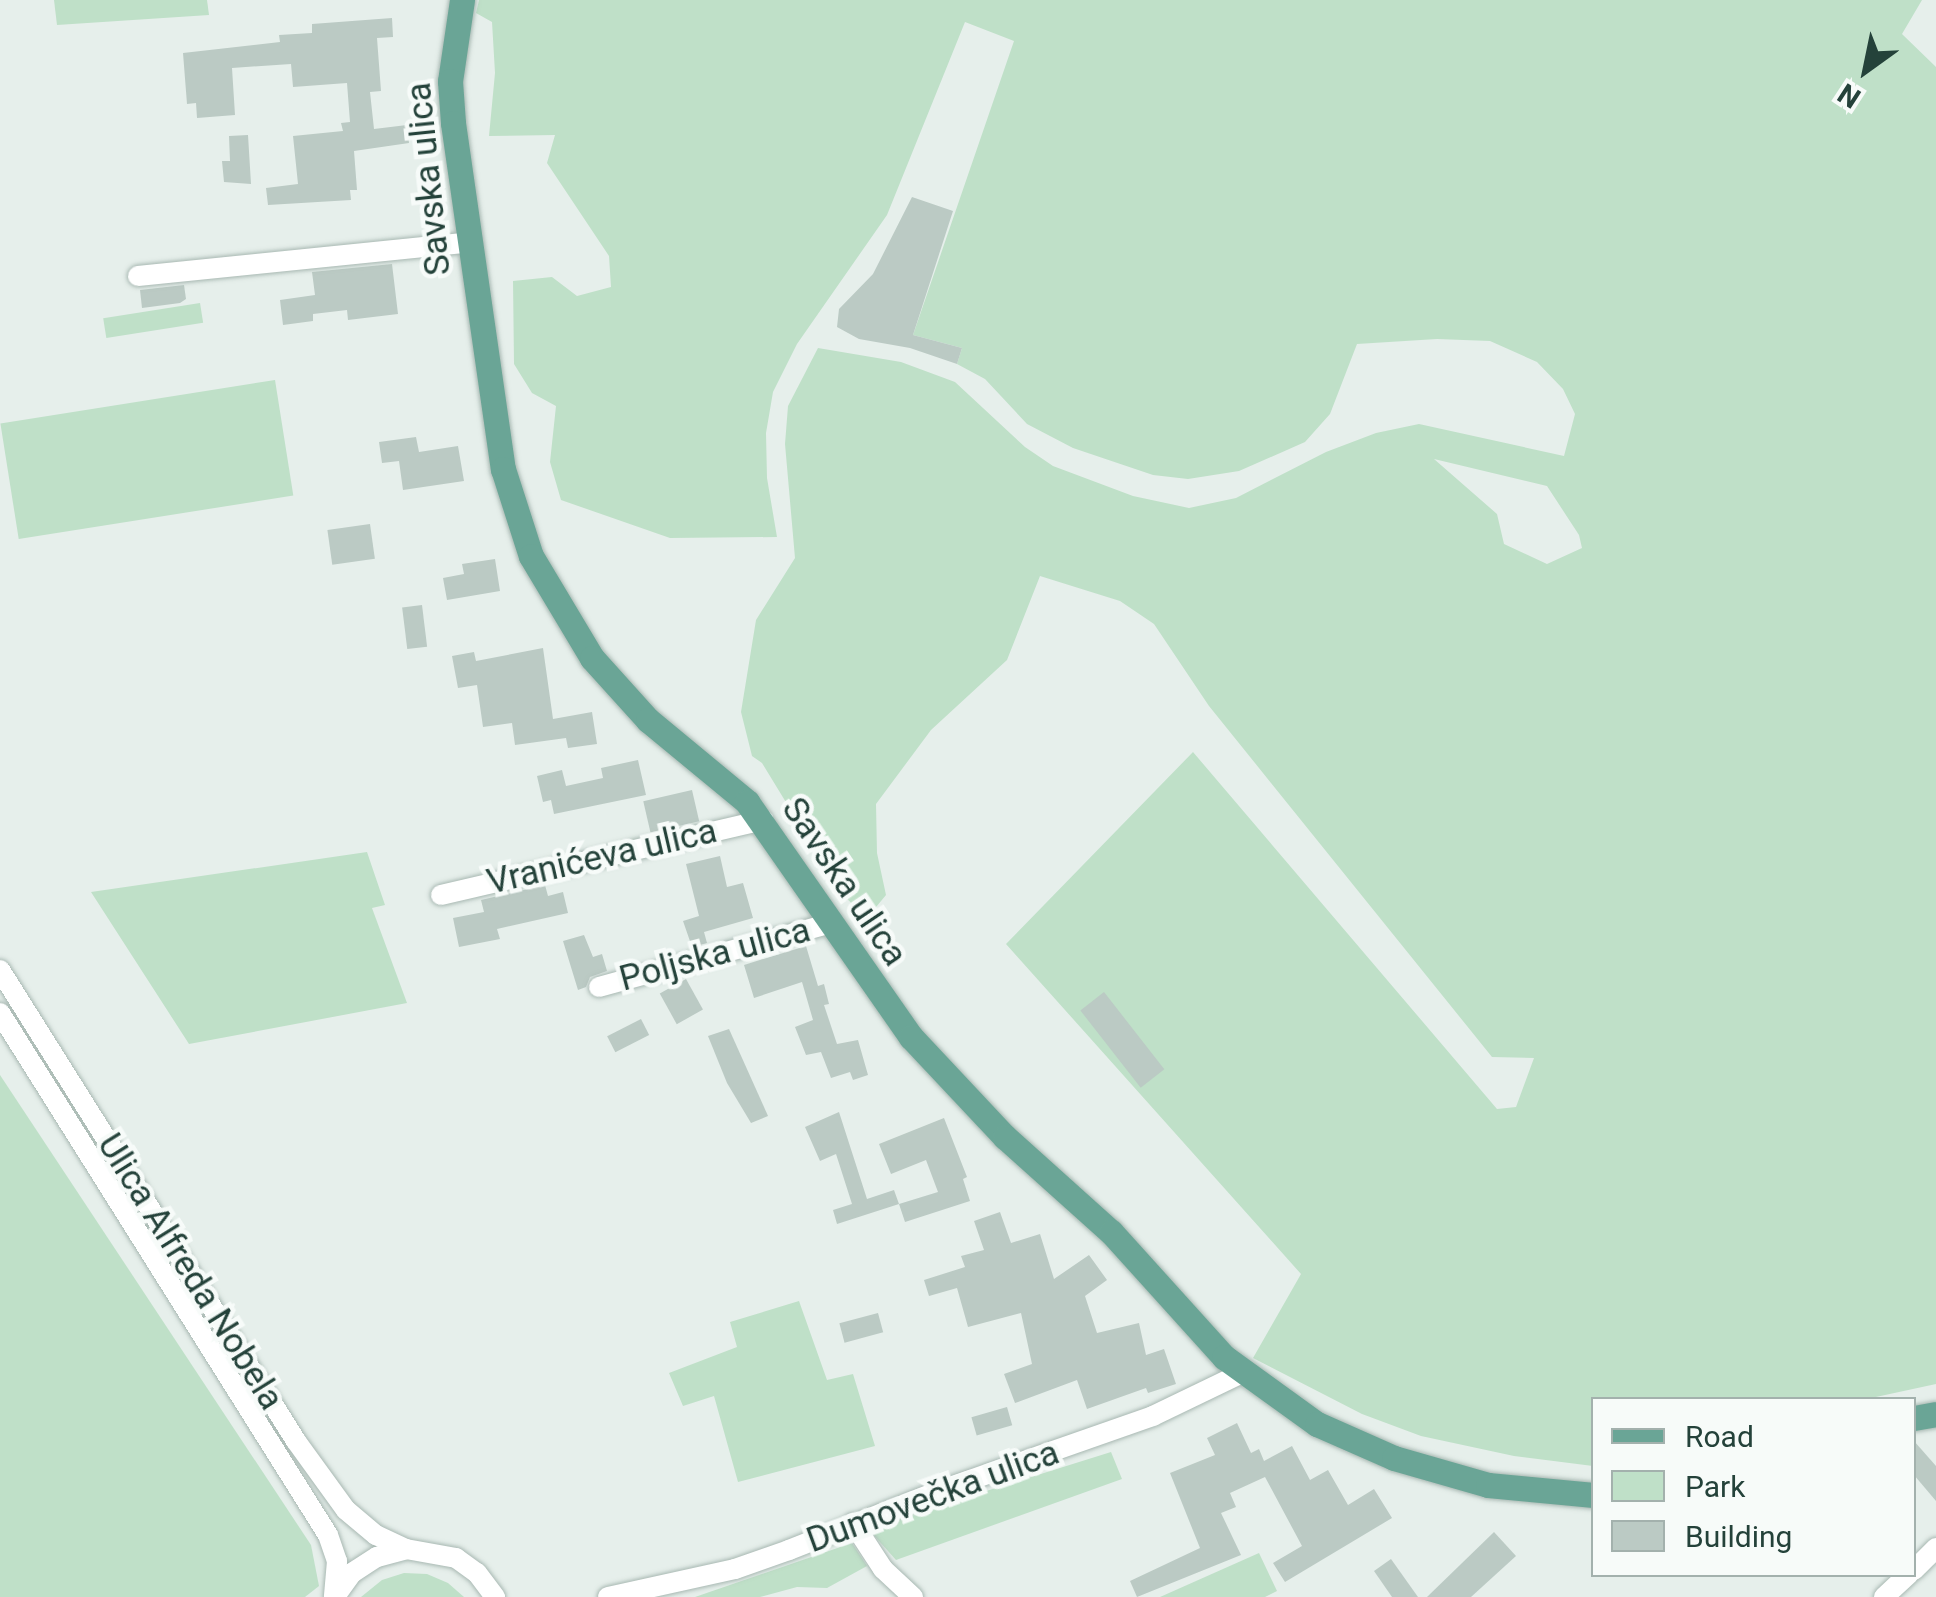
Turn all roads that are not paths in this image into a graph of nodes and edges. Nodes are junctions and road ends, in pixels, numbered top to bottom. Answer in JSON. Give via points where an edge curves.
{"nodes":[{"id":1,"x":462,"y":0,"type":"edge"},
{"id":2,"x":470,"y":242,"type":"junction"},
{"id":3,"x":138,"y":276,"type":"dead end"},
{"id":4,"x":763,"y":820,"type":"junction"},
{"id":5,"x":441,"y":895,"type":"dead end"},
{"id":6,"x":832,"y":923,"type":"junction"},
{"id":7,"x":0,"y":970,"type":"edge"},
{"id":8,"x":599,"y":987,"type":"dead end"},
{"id":9,"x":0,"y":1013,"type":"edge"},
{"id":10,"x":1244,"y":1372,"type":"junction"},
{"id":11,"x":1591,"y":1495,"type":"edge"},
{"id":12,"x":854,"y":1523,"type":"junction"},
{"id":13,"x":1936,"y":1548,"type":"edge"},
{"id":14,"x":406,"y":1550,"type":"junction"},
{"id":15,"x":1916,"y":1567,"type":"edge"},
{"id":16,"x":1906,"y":1577,"type":"edge"},
{"id":17,"x":497,"y":1595,"type":"edge"},
{"id":18,"x":334,"y":1597,"type":"edge"},
{"id":19,"x":611,"y":1597,"type":"edge"},
{"id":20,"x":913,"y":1597,"type":"edge"},
{"id":21,"x":1884,"y":1597,"type":"edge"}],
"edges":[{"from":1,"to":2,"type":"main road","name":"Savska ulica","via":[[450,81]]},
{"from":2,"to":3,"type":"street"},
{"from":2,"to":4,"type":"main road","name":"Savska ulica","via":[[503,469],[539,572],[576,636],[622,694]]},
{"from":4,"to":5,"type":"street","name":"Vranićeva ulica"},
{"from":4,"to":6,"type":"main road","name":"Savska ulica"},
{"from":6,"to":8,"type":"street","name":"Poljska ulica"},
{"from":6,"to":10,"type":"main road","name":"Savska ulica","via":[[880,997],[959,1090],[1111,1232]]},
{"from":7,"to":14,"type":"street","name":"Ulica Alfreda Nobela","via":[[296,1441],[346,1510]]},
{"from":9,"to":18,"type":"street","name":"Ulica Alfreda Nobela","via":[[328,1535],[337,1561]]},
{"from":10,"to":11,"type":"main road","name":"Savska ulica","via":[[1317,1424],[1394,1458],[1488,1484]]},
{"from":10,"to":12,"type":"street","name":"Dumovečka ulica","via":[[1153,1416]]},
{"from":12,"to":19,"type":"street","name":"Dumovečka ulica","via":[[735,1569]]},
{"from":12,"to":20,"type":"street","via":[[883,1569]]},
{"from":13,"to":15,"type":"street"},
{"from":14,"to":17,"type":"street","via":[[456,1558]]},
{"from":14,"to":18,"type":"street","via":[[365,1565]]},
{"from":16,"to":21,"type":"street"}]}
